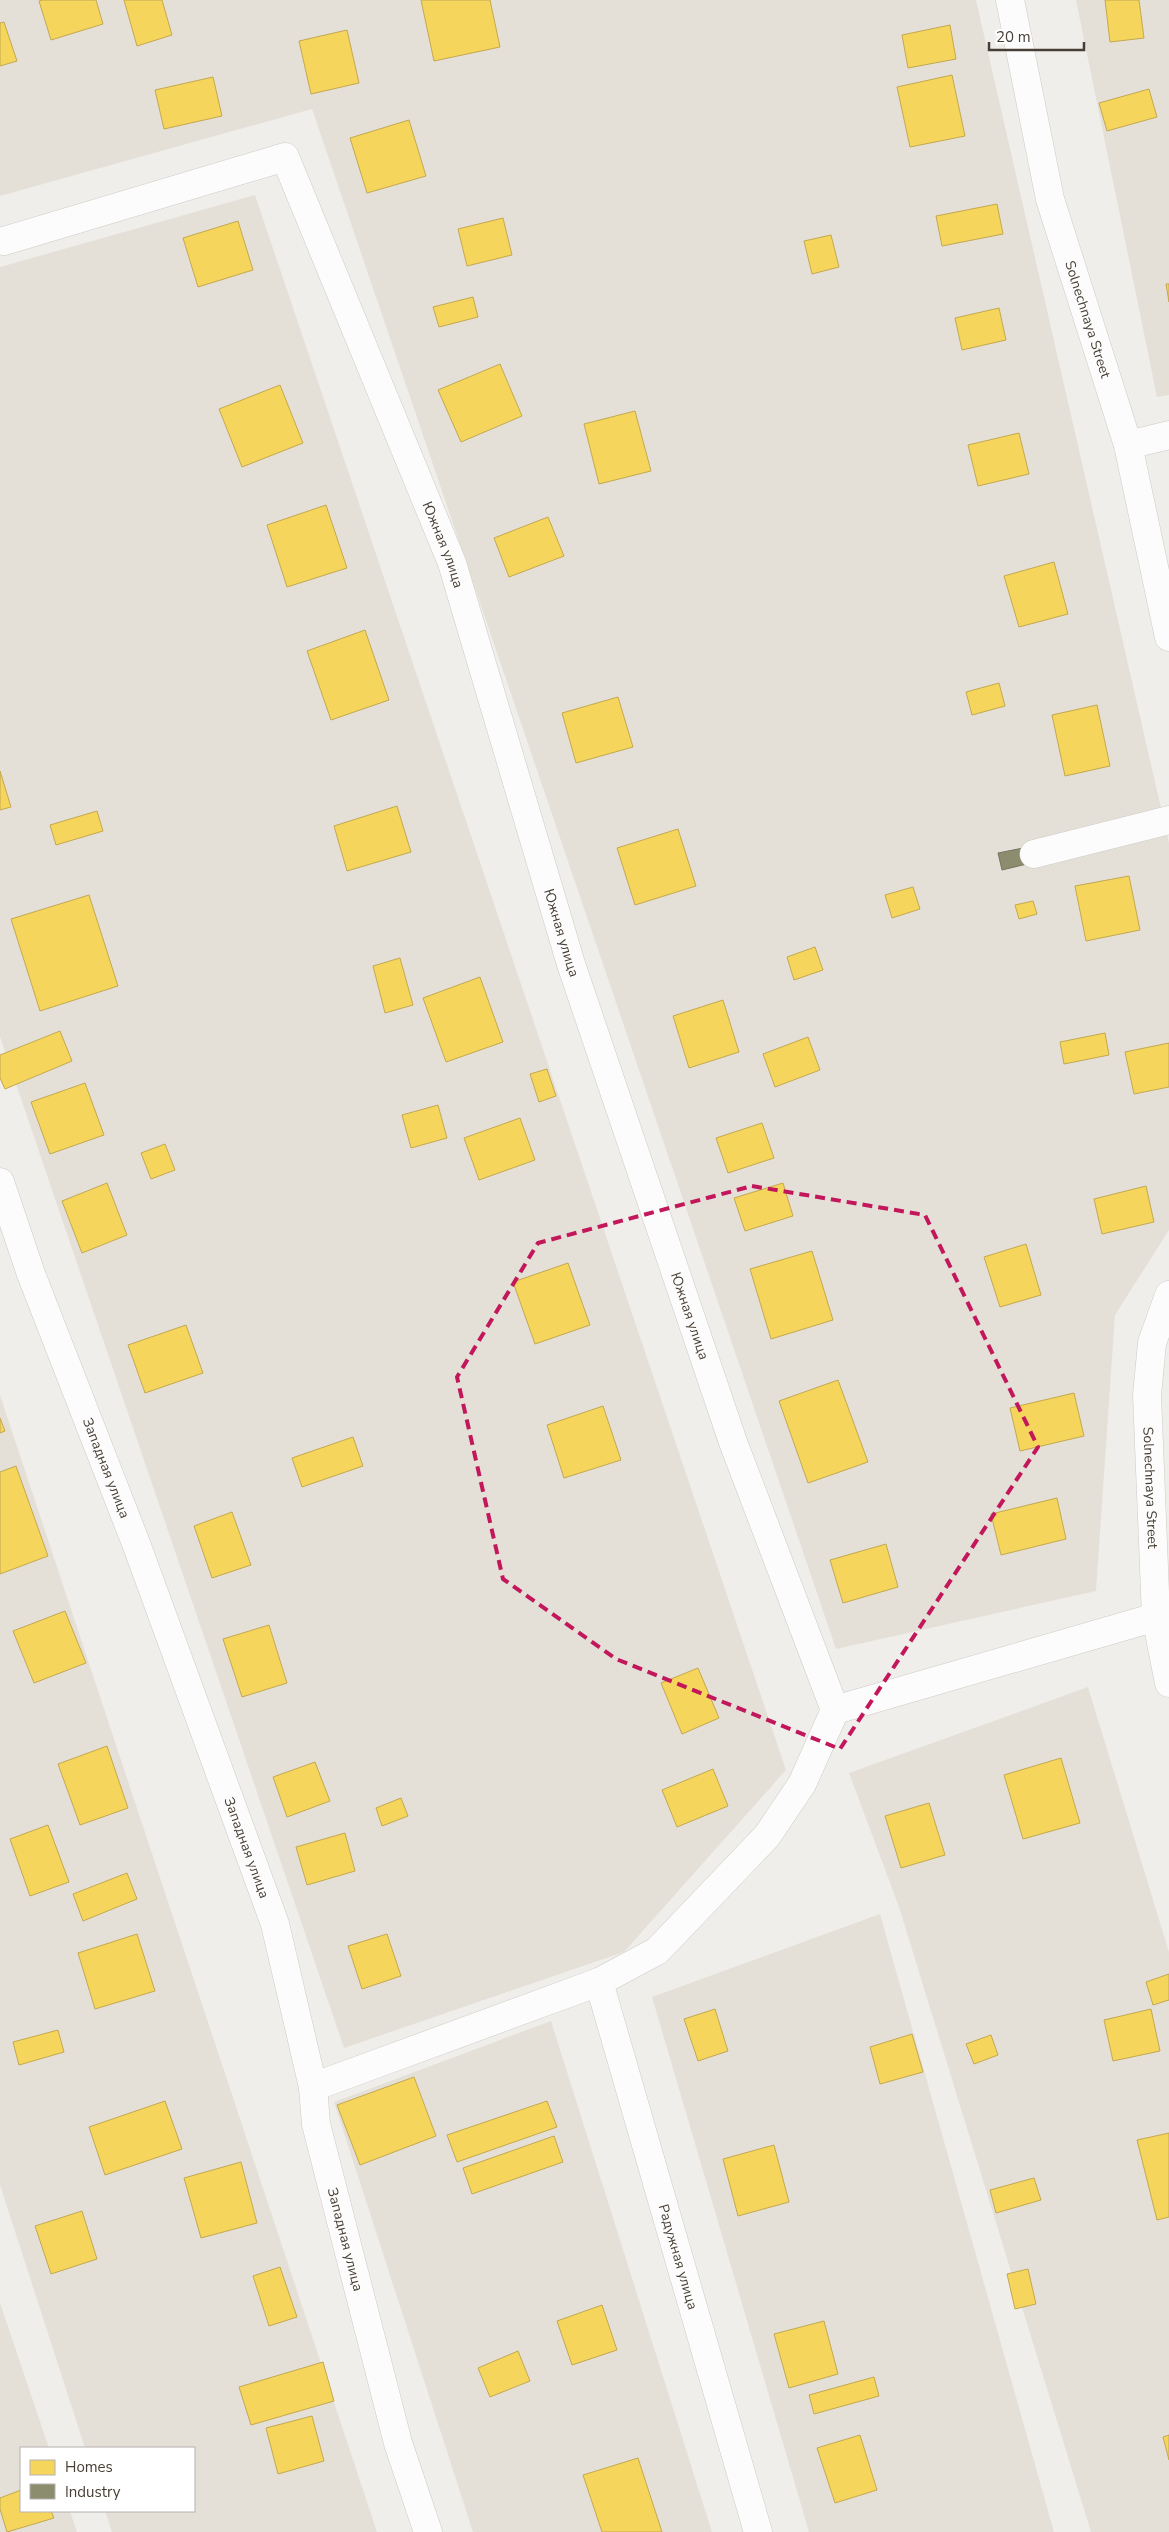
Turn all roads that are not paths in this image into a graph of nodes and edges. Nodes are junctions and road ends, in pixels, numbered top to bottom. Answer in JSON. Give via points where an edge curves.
{"nodes":[{"id":1,"x":1010,"y":0,"type":"edge"},
{"id":2,"x":4,"y":241,"type":"dead end"},
{"id":3,"x":1169,"y":435,"type":"edge"},
{"id":4,"x":1128,"y":445,"type":"junction"},
{"id":5,"x":1169,"y":637,"type":"edge"},
{"id":6,"x":1169,"y":820,"type":"edge"},
{"id":7,"x":1034,"y":854,"type":"dead end"},
{"id":8,"x":0,"y":1182,"type":"edge"},
{"id":9,"x":1169,"y":1295,"type":"edge"},
{"id":10,"x":1156,"y":1617,"type":"junction"},
{"id":11,"x":1169,"y":1684,"type":"edge"},
{"id":12,"x":835,"y":1710,"type":"junction"},
{"id":13,"x":598,"y":1982,"type":"junction"},
{"id":14,"x":313,"y":2087,"type":"junction"},
{"id":15,"x":428,"y":2532,"type":"edge"},
{"id":16,"x":758,"y":2532,"type":"edge"}],
"edges":[{"from":1,"to":4,"type":"street","name":"Solnechnaya Street","via":[[1050,199]]},
{"from":2,"to":12,"type":"street","name":"Южная улица","via":[[285,158],[452,563],[580,992],[733,1442]]},
{"from":3,"to":4,"type":"street"},
{"from":4,"to":5,"type":"street","name":"Solnechnaya Street"},
{"from":6,"to":7,"type":"street"},
{"from":8,"to":14,"type":"street","name":"Западная улица","via":[[275,1924]]},
{"from":9,"to":10,"type":"street","name":"Solnechnaya Street","via":[[1152,1343],[1147,1395]]},
{"from":10,"to":11,"type":"street","name":"Solnechnaya Street"},
{"from":10,"to":12,"type":"street"},
{"from":12,"to":13,"type":"street","via":[[802,1784],[767,1836],[657,1951]]},
{"from":13,"to":14,"type":"street"},
{"from":13,"to":16,"type":"street","name":"Радужная улица"},
{"from":14,"to":15,"type":"street","name":"Западная улица","via":[[316,2124],[388,2405]]}]}
